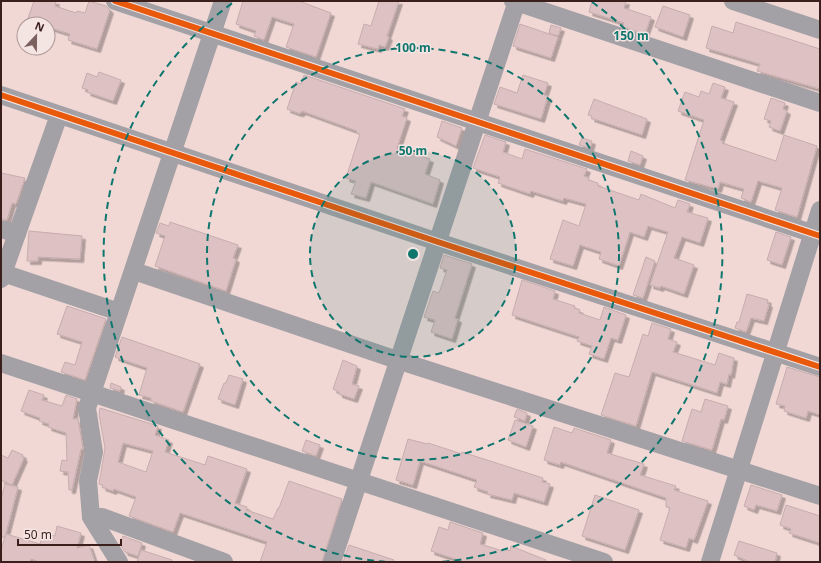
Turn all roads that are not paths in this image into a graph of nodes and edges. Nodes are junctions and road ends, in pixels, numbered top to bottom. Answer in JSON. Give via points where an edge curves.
{"nodes":[{"id":1,"x":115,"y":1,"type":"edge"},
{"id":2,"x":223,"y":1,"type":"edge"},
{"id":3,"x":516,"y":1,"type":"edge"},
{"id":4,"x":733,"y":1,"type":"edge"},
{"id":5,"x":820,"y":30,"type":"edge"},
{"id":6,"x":212,"y":34,"type":"junction"},
{"id":7,"x":1,"y":95,"type":"edge"},
{"id":8,"x":820,"y":103,"type":"edge"},
{"id":9,"x":59,"y":115,"type":"junction"},
{"id":10,"x":477,"y":122,"type":"junction"},
{"id":11,"x":173,"y":153,"type":"junction"},
{"id":12,"x":820,"y":210,"type":"edge"},
{"id":13,"x":9,"y":231,"type":"edge"},
{"id":14,"x":816,"y":235,"type":"edge"},
{"id":15,"x":438,"y":242,"type":"junction"},
{"id":16,"x":134,"y":271,"type":"junction"},
{"id":17,"x":2,"y":276,"type":"edge"},
{"id":18,"x":119,"y":312,"type":"junction"},
{"id":19,"x":774,"y":353,"type":"junction"},
{"id":20,"x":400,"y":361,"type":"junction"},
{"id":21,"x":1,"y":363,"type":"edge"},
{"id":22,"x":820,"y":367,"type":"edge"},
{"id":23,"x":91,"y":393,"type":"junction"},
{"id":24,"x":738,"y":470,"type":"junction"},
{"id":25,"x":359,"y":482,"type":"junction"},
{"id":26,"x":820,"y":496,"type":"edge"},
{"id":27,"x":91,"y":518,"type":"junction"},
{"id":28,"x":119,"y":562,"type":"edge"},
{"id":29,"x":224,"y":562,"type":"edge"},
{"id":30,"x":332,"y":562,"type":"edge"},
{"id":31,"x":604,"y":562,"type":"edge"},
{"id":32,"x":710,"y":562,"type":"edge"}],
"edges":[{"from":1,"to":6,"type":"street"},
{"from":2,"to":6,"type":"street"},
{"from":3,"to":8,"type":"street"},
{"from":3,"to":10,"type":"street"},
{"from":4,"to":5,"type":"street"},
{"from":6,"to":10,"type":"street"},
{"from":6,"to":11,"type":"street"},
{"from":7,"to":9,"type":"street"},
{"from":9,"to":11,"type":"street"},
{"from":9,"to":13,"type":"street"},
{"from":10,"to":14,"type":"street"},
{"from":10,"to":15,"type":"street"},
{"from":11,"to":15,"type":"street"},
{"from":11,"to":16,"type":"street"},
{"from":12,"to":14,"type":"street"},
{"from":13,"to":17,"type":"street"},
{"from":14,"to":19,"type":"street"},
{"from":15,"to":19,"type":"street"},
{"from":15,"to":20,"type":"street"},
{"from":16,"to":18,"type":"street"},
{"from":16,"to":20,"type":"street"},
{"from":17,"to":18,"type":"street"},
{"from":18,"to":23,"type":"street"},
{"from":19,"to":22,"type":"street"},
{"from":19,"to":24,"type":"street"},
{"from":20,"to":24,"type":"street"},
{"from":20,"to":25,"type":"street"},
{"from":21,"to":23,"type":"street"},
{"from":23,"to":25,"type":"street"},
{"from":23,"to":27,"type":"street","via":[[87,408],[94,452],[88,482]]},
{"from":24,"to":26,"type":"street"},
{"from":24,"to":32,"type":"street"},
{"from":25,"to":30,"type":"street"},
{"from":25,"to":31,"type":"street"},
{"from":27,"to":28,"type":"street"},
{"from":27,"to":29,"type":"street","via":[[102,517]]}]}
